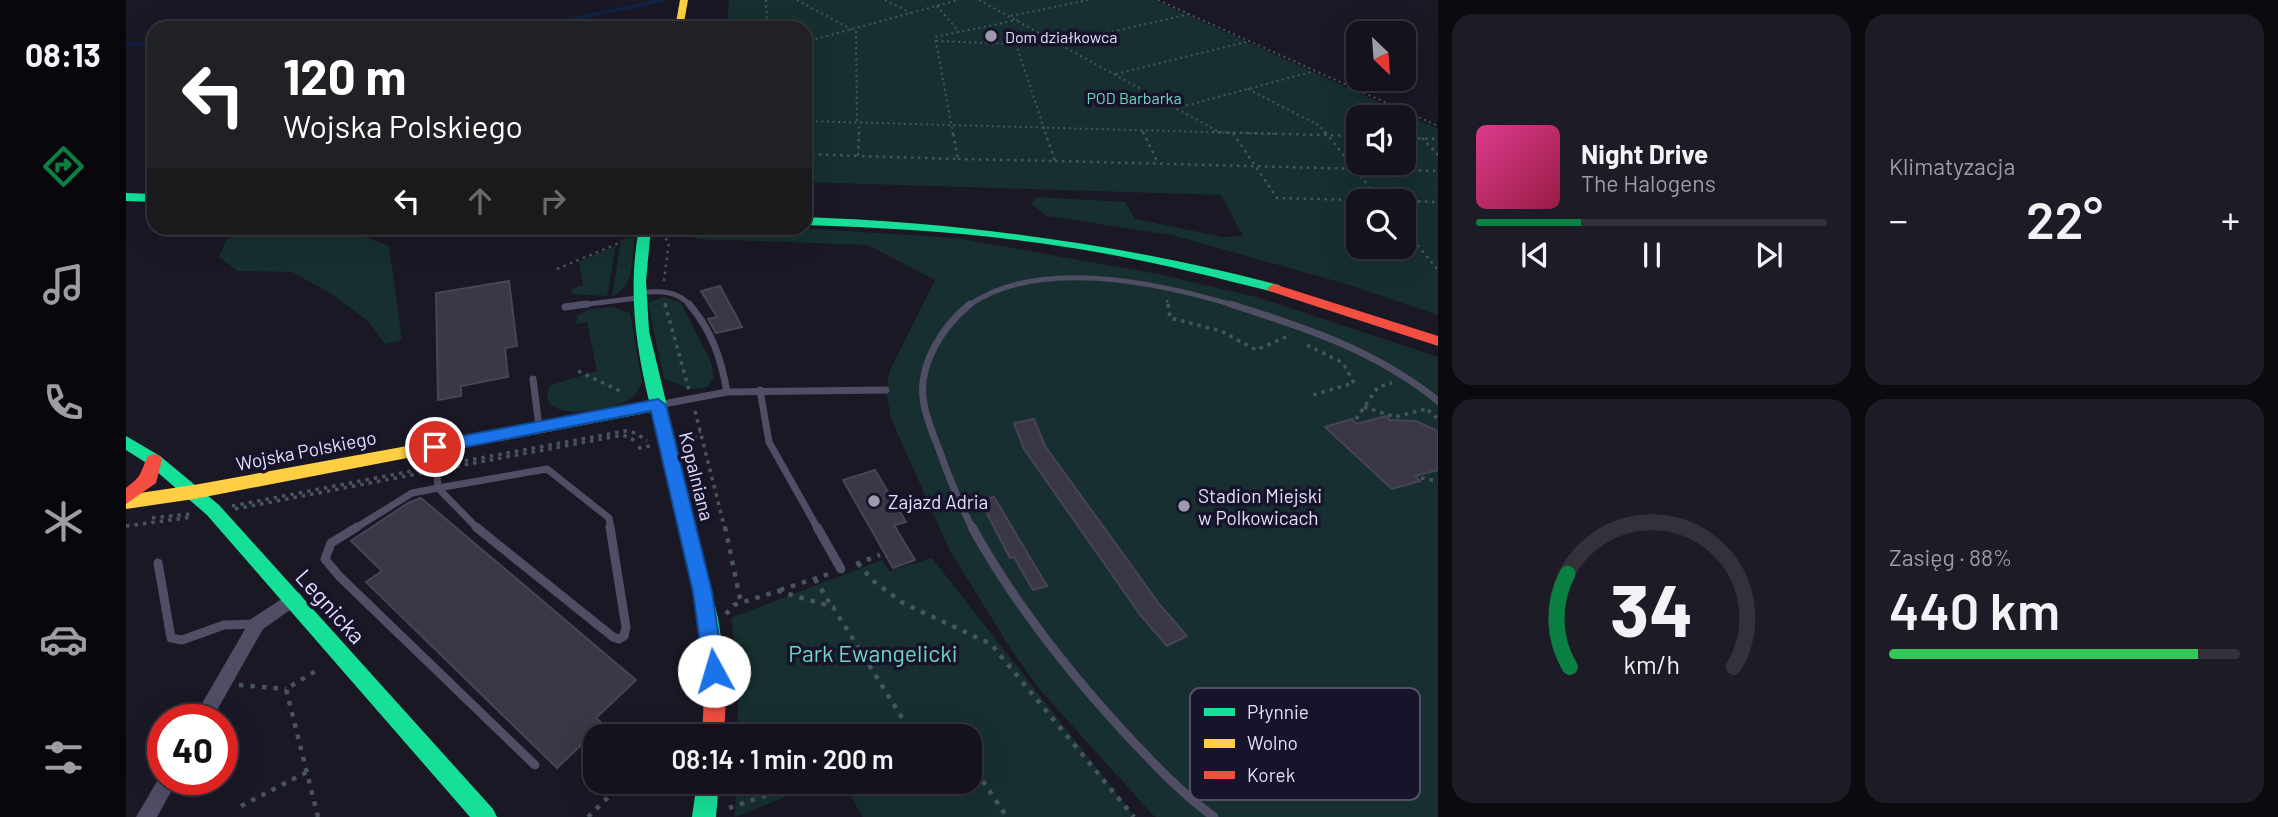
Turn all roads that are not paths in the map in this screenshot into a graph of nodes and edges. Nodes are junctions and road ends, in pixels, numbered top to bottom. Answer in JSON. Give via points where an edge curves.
{"nodes":[{"id":1,"x":684,"y":0,"type":"edge"},
{"id":2,"x":680,"y":21,"type":"edge"},
{"id":3,"x":126,"y":184,"type":"edge"},
{"id":4,"x":147,"y":186,"type":"edge"},
{"id":5,"x":126,"y":197,"type":"edge"},
{"id":6,"x":147,"y":198,"type":"edge"},
{"id":7,"x":812,"y":209,"type":"edge"},
{"id":8,"x":812,"y":220,"type":"edge"},
{"id":9,"x":651,"y":235,"type":"edge"},
{"id":10,"x":637,"y":295,"type":"junction"},
{"id":11,"x":565,"y":307,"type":"dead end"},
{"id":12,"x":1438,"y":325,"type":"edge"},
{"id":13,"x":1438,"y":341,"type":"edge"},
{"id":14,"x":533,"y":379,"type":"dead end"},
{"id":15,"x":760,"y":390,"type":"junction"},
{"id":16,"x":887,"y":390,"type":"dead end"},
{"id":17,"x":727,"y":392,"type":"junction"},
{"id":18,"x":1438,"y":401,"type":"edge"},
{"id":19,"x":658,"y":405,"type":"junction"},
{"id":20,"x":539,"y":427,"type":"junction"},
{"id":21,"x":126,"y":442,"type":"edge"},
{"id":22,"x":435,"y":447,"type":"junction"},
{"id":23,"x":154,"y":460,"type":"junction"},
{"id":24,"x":438,"y":490,"type":"junction"},
{"id":25,"x":194,"y":492,"type":"junction"},
{"id":26,"x":126,"y":497,"type":"edge"},
{"id":27,"x":126,"y":502,"type":"edge"},
{"id":28,"x":159,"y":563,"type":"dead end"},
{"id":29,"x":841,"y":569,"type":"dead end"},
{"id":30,"x":294,"y":598,"type":"junction"},
{"id":31,"x":257,"y":624,"type":"junction"},
{"id":32,"x":211,"y":704,"type":"edge"},
{"id":33,"x":714,"y":724,"type":"edge"},
{"id":34,"x":535,"y":765,"type":"dead end"},
{"id":35,"x":707,"y":794,"type":"edge"},
{"id":36,"x":159,"y":795,"type":"edge"},
{"id":37,"x":1190,"y":796,"type":"edge"},
{"id":38,"x":1195,"y":800,"type":"edge"},
{"id":39,"x":146,"y":817,"type":"edge"},
{"id":40,"x":485,"y":817,"type":"edge"},
{"id":41,"x":704,"y":817,"type":"edge"},
{"id":42,"x":1214,"y":817,"type":"edge"}],
"edges":[{"from":1,"to":2,"type":"street"},
{"from":3,"to":4,"type":"street"},
{"from":5,"to":6,"type":"street"},
{"from":7,"to":12,"type":"street","via":[[955,216],[1101,235],[1292,278]]},
{"from":8,"to":13,"type":"street","via":[[960,229],[1103,248],[1293,293]]},
{"from":9,"to":10,"type":"street","name":"Kopalniana"},
{"from":10,"to":11,"type":"lane"},
{"from":10,"to":17,"type":"lane","via":[[663,291],[683,297],[721,357]]},
{"from":10,"to":19,"type":"street","name":"Kopalniana"},
{"from":14,"to":20,"type":"lane"},
{"from":15,"to":16,"type":"lane"},
{"from":15,"to":17,"type":"lane"},
{"from":15,"to":29,"type":"lane","via":[[769,442]]},
{"from":17,"to":19,"type":"lane"},
{"from":18,"to":37,"type":"lane","via":[[1352,347],[1256,312],[1098,279],[1022,283],[991,292],[948,325],[931,357],[923,394],[958,503],[1021,608],[1060,662],[1152,762]]},
{"from":19,"to":20,"type":"street","name":"Wojska Polskiego"},
{"from":19,"to":33,"type":"street","name":"Kopalniana","via":[[712,644]]},
{"from":20,"to":22,"type":"street","name":"Wojska Polskiego"},
{"from":21,"to":23,"type":"street","name":"Legnicka"},
{"from":22,"to":24,"type":"lane"},
{"from":22,"to":25,"type":"street","name":"Wojska Polskiego"},
{"from":23,"to":25,"type":"street","name":"Legnicka"},
{"from":23,"to":26,"type":"street","via":[[150,478]]},
{"from":24,"to":24,"type":"lane","via":[[468,521],[613,637],[624,636],[609,518],[547,469]]},
{"from":24,"to":34,"type":"lane","via":[[403,496],[331,543],[325,559]]},
{"from":25,"to":27,"type":"street","name":"Wojska Polskiego"},
{"from":25,"to":30,"type":"street","name":"Legnicka"},
{"from":28,"to":31,"type":"lane","via":[[171,638],[182,640],[223,625]]},
{"from":30,"to":31,"type":"street"},
{"from":30,"to":40,"type":"street","name":"Legnicka"},
{"from":31,"to":32,"type":"street"},
{"from":35,"to":41,"type":"street"},
{"from":36,"to":39,"type":"street"},
{"from":38,"to":42,"type":"lane"}]}
